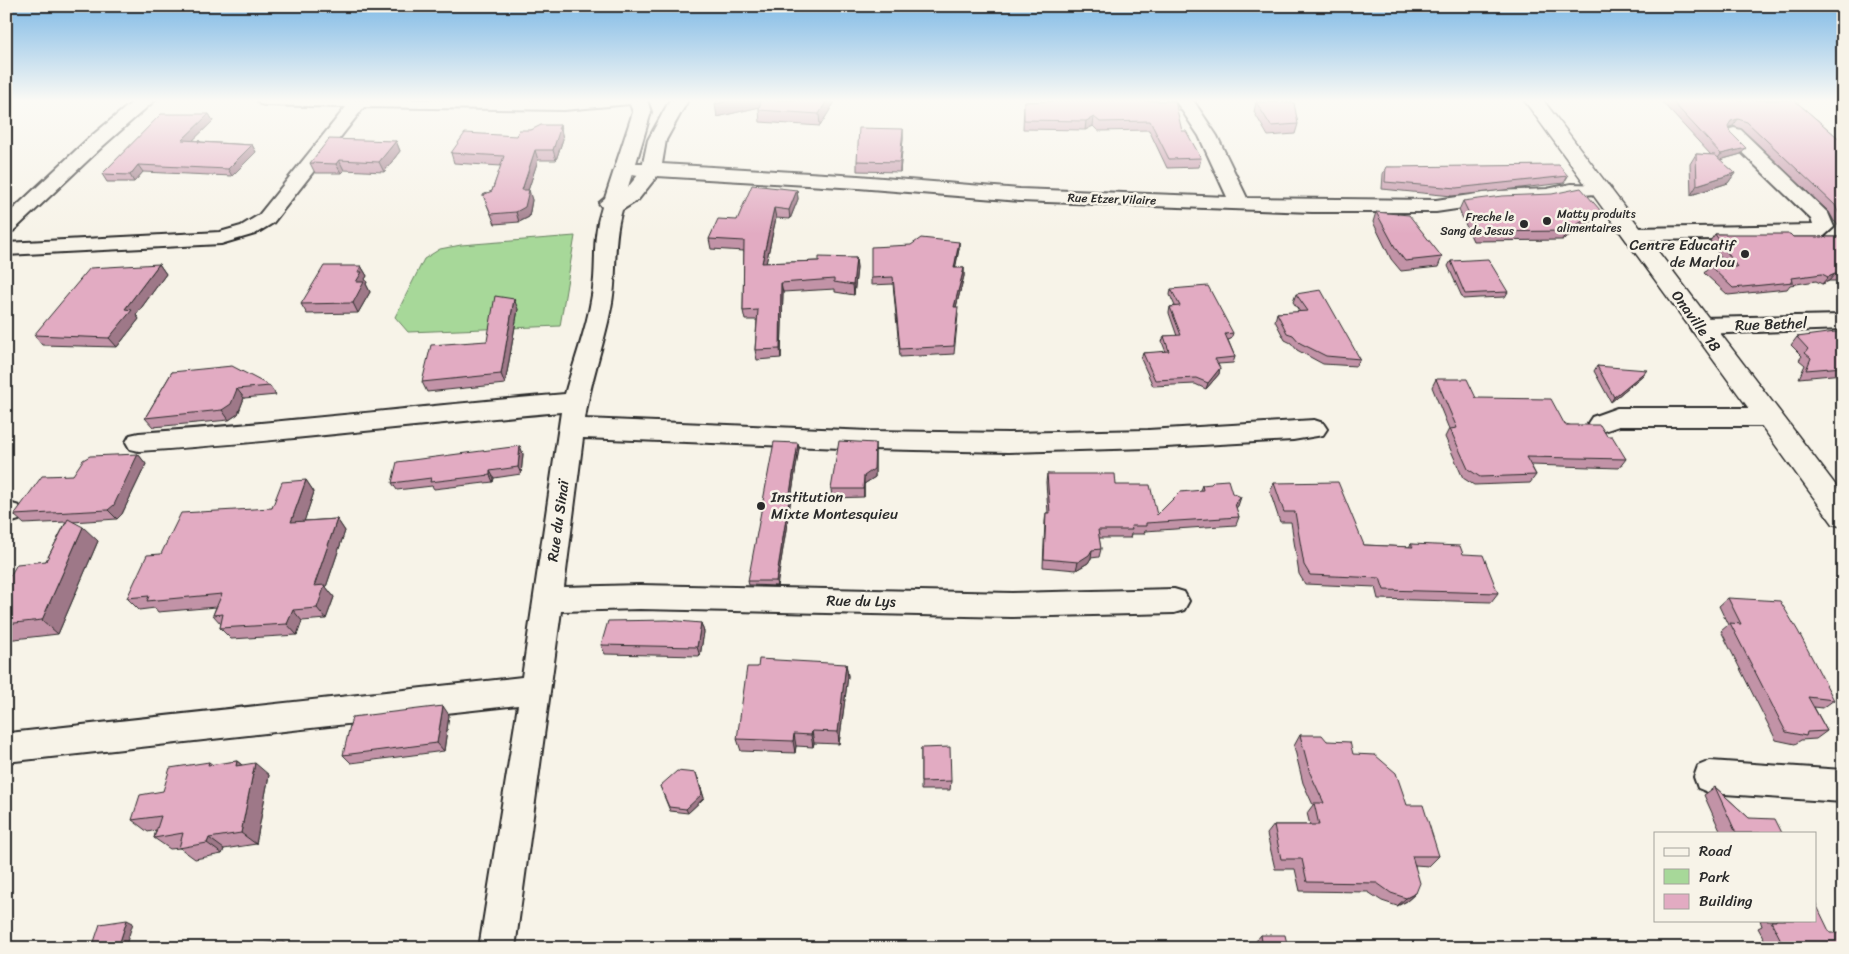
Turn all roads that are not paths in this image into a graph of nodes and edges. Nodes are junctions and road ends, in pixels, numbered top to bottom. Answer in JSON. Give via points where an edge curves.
{"nodes":[{"id":1,"x":93,"y":145,"type":"edge"},
{"id":2,"x":325,"y":145,"type":"edge"},
{"id":3,"x":631,"y":145,"type":"edge"},
{"id":4,"x":656,"y":145,"type":"edge"},
{"id":5,"x":1211,"y":145,"type":"edge"},
{"id":6,"x":1567,"y":145,"type":"edge"},
{"id":7,"x":1745,"y":145,"type":"edge"},
{"id":8,"x":651,"y":169,"type":"junction"},
{"id":9,"x":622,"y":173,"type":"junction"},
{"id":10,"x":1601,"y":189,"type":"junction"},
{"id":11,"x":1240,"y":204,"type":"junction"},
{"id":12,"x":612,"y":205,"type":"junction"},
{"id":13,"x":6,"y":228,"type":"edge"},
{"id":14,"x":1633,"y":234,"type":"junction"},
{"id":15,"x":6,"y":249,"type":"edge"},
{"id":16,"x":1843,"y":322,"type":"edge"},
{"id":17,"x":1700,"y":326,"type":"junction"},
{"id":18,"x":575,"y":402,"type":"junction"},
{"id":19,"x":1768,"y":418,"type":"junction"},
{"id":20,"x":1601,"y":423,"type":"edge"},
{"id":21,"x":1314,"y":429,"type":"dead end"},
{"id":22,"x":572,"y":430,"type":"junction"},
{"id":23,"x":139,"y":442,"type":"dead end"},
{"id":24,"x":1843,"y":516,"type":"edge"},
{"id":25,"x":549,"y":599,"type":"junction"},
{"id":26,"x":1174,"y":601,"type":"dead end"},
{"id":27,"x":536,"y":689,"type":"junction"},
{"id":28,"x":9,"y":748,"type":"dead end"},
{"id":29,"x":1710,"y":777,"type":"dead end"},
{"id":30,"x":1843,"y":786,"type":"edge"},
{"id":31,"x":497,"y":948,"type":"edge"}],
"edges":[{"from":1,"to":13,"type":"street"},
{"from":2,"to":15,"type":"street","via":[[266,219],[248,230],[221,238]]},
{"from":3,"to":9,"type":"street","name":"Rue du Sinaï"},
{"from":4,"to":8,"type":"street"},
{"from":5,"to":11,"type":"street"},
{"from":6,"to":10,"type":"street","name":"Onaville 18"},
{"from":7,"to":14,"type":"street","via":[[1821,217],[1824,227],[1817,232]]},
{"from":8,"to":9,"type":"street","name":"Rue Etzer Vilaire"},
{"from":8,"to":11,"type":"street","name":"Rue Etzer Vilaire","via":[[1020,195]]},
{"from":8,"to":12,"type":"street","via":[[632,196]]},
{"from":9,"to":12,"type":"street","name":"Rue du Sinaï"},
{"from":10,"to":11,"type":"street","name":"Rue Etzer Vilaire","via":[[1497,197],[1436,206]]},
{"from":10,"to":14,"type":"street","name":"Onaville 18"},
{"from":12,"to":18,"type":"street","name":"Rue du Sinaï","via":[[606,227],[605,279],[600,308]]},
{"from":14,"to":17,"type":"street","name":"Onaville 18"},
{"from":16,"to":17,"type":"street","name":"Rue Bethel"},
{"from":17,"to":19,"type":"street","name":"Onaville 18"},
{"from":18,"to":22,"type":"street","name":"Rue du Sinaï"},
{"from":18,"to":23,"type":"street","via":[[258,434]]},
{"from":19,"to":20,"type":"street","via":[[1617,417]]},
{"from":19,"to":24,"type":"street","name":"Onaville 18"},
{"from":21,"to":22,"type":"street","via":[[1070,443]]},
{"from":22,"to":25,"type":"street","name":"Rue du Sinaï"},
{"from":25,"to":26,"type":"street","name":"Rue du Lys","via":[[640,597],[1012,604]]},
{"from":25,"to":27,"type":"street","name":"Rue du Sinaï"},
{"from":27,"to":28,"type":"street"},
{"from":27,"to":31,"type":"street","name":"Rue du Sinaï"},
{"from":29,"to":30,"type":"street"}]}
